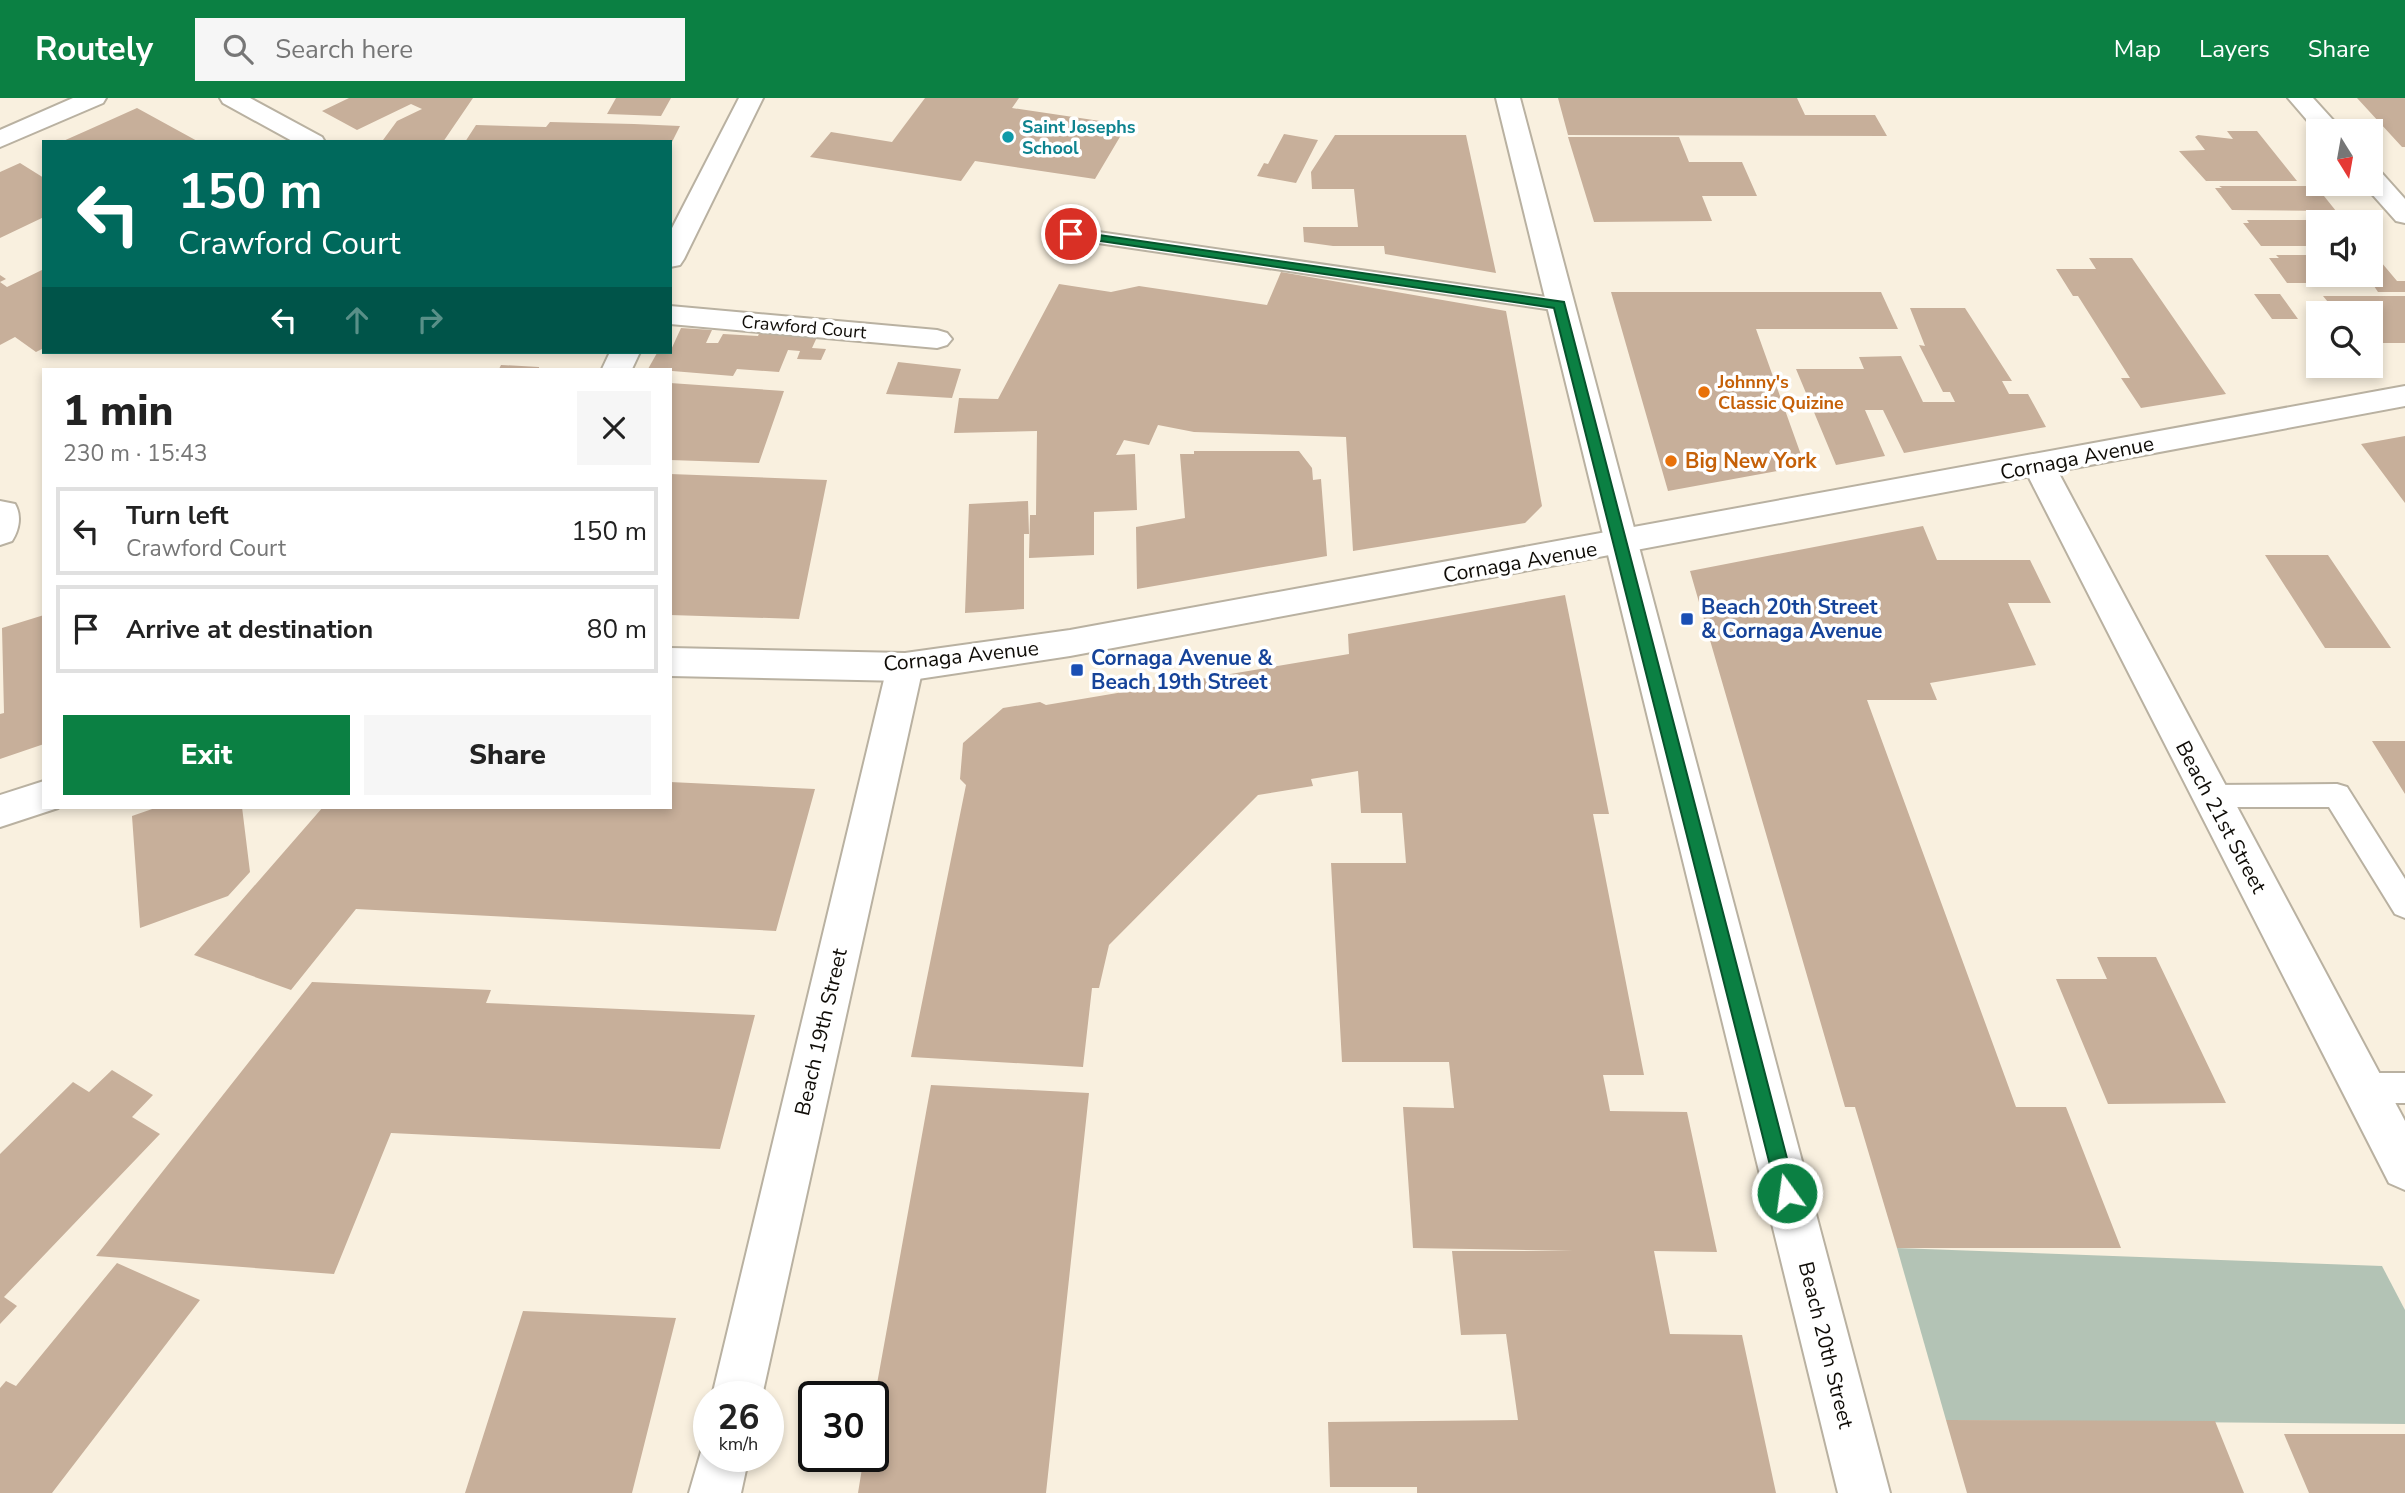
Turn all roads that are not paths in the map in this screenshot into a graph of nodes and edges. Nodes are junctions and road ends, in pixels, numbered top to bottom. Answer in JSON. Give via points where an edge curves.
{"nodes":[{"id":1,"x":94,"y":98,"type":"edge"},
{"id":2,"x":232,"y":98,"type":"edge"},
{"id":3,"x":751,"y":98,"type":"edge"},
{"id":4,"x":1508,"y":98,"type":"edge"},
{"id":5,"x":2300,"y":98,"type":"edge"},
{"id":6,"x":2319,"y":119,"type":"edge"},
{"id":7,"x":0,"y":139,"type":"edge"},
{"id":8,"x":309,"y":140,"type":"edge"},
{"id":9,"x":2384,"y":192,"type":"edge"},
{"id":10,"x":2405,"y":215,"type":"edge"},
{"id":11,"x":1071,"y":234,"type":"dead end"},
{"id":12,"x":672,"y":253,"type":"edge"},
{"id":13,"x":1560,"y":305,"type":"junction"},
{"id":14,"x":672,"y":315,"type":"edge"},
{"id":15,"x":937,"y":339,"type":"dead end"},
{"id":16,"x":2405,"y":396,"type":"edge"},
{"id":17,"x":2039,"y":466,"type":"junction"},
{"id":18,"x":1620,"y":543,"type":"junction"},
{"id":19,"x":672,"y":662,"type":"edge"},
{"id":20,"x":905,"y":667,"type":"junction"},
{"id":21,"x":2211,"y":796,"type":"junction"},
{"id":22,"x":42,"y":798,"type":"edge"},
{"id":23,"x":0,"y":811,"type":"edge"},
{"id":24,"x":2405,"y":905,"type":"edge"},
{"id":25,"x":2364,"y":1088,"type":"junction"},
{"id":26,"x":2405,"y":1088,"type":"edge"},
{"id":27,"x":2405,"y":1167,"type":"edge"},
{"id":28,"x":740,"y":1381,"type":"edge"},
{"id":29,"x":720,"y":1472,"type":"edge"},
{"id":30,"x":715,"y":1493,"type":"edge"},
{"id":31,"x":1864,"y":1493,"type":"edge"}],
"edges":[{"from":1,"to":7,"type":"street"},
{"from":2,"to":8,"type":"street"},
{"from":3,"to":12,"type":"street","via":[[690,192]]},
{"from":4,"to":13,"type":"street","name":"Beach 20th Street"},
{"from":5,"to":6,"type":"street"},
{"from":9,"to":10,"type":"street"},
{"from":11,"to":13,"type":"lane"},
{"from":13,"to":18,"type":"street","name":"Beach 20th Street"},
{"from":14,"to":15,"type":"street","name":"Crawford Court"},
{"from":16,"to":17,"type":"street","name":"Cornaga Avenue"},
{"from":17,"to":18,"type":"street","name":"Cornaga Avenue"},
{"from":17,"to":21,"type":"street","name":"Beach 21st Street"},
{"from":18,"to":20,"type":"street","name":"Cornaga Avenue","via":[[1070,643]]},
{"from":18,"to":31,"type":"street","name":"Beach 20th Street"},
{"from":19,"to":20,"type":"street","name":"Cornaga Avenue"},
{"from":20,"to":28,"type":"street","name":"Beach 19th Street"},
{"from":21,"to":24,"type":"lane","via":[[2337,795]]},
{"from":21,"to":25,"type":"street","name":"Beach 21st Street"},
{"from":22,"to":23,"type":"street"},
{"from":25,"to":26,"type":"lane"},
{"from":25,"to":27,"type":"street","name":"Beach 21st Street"},
{"from":29,"to":30,"type":"street"}]}
